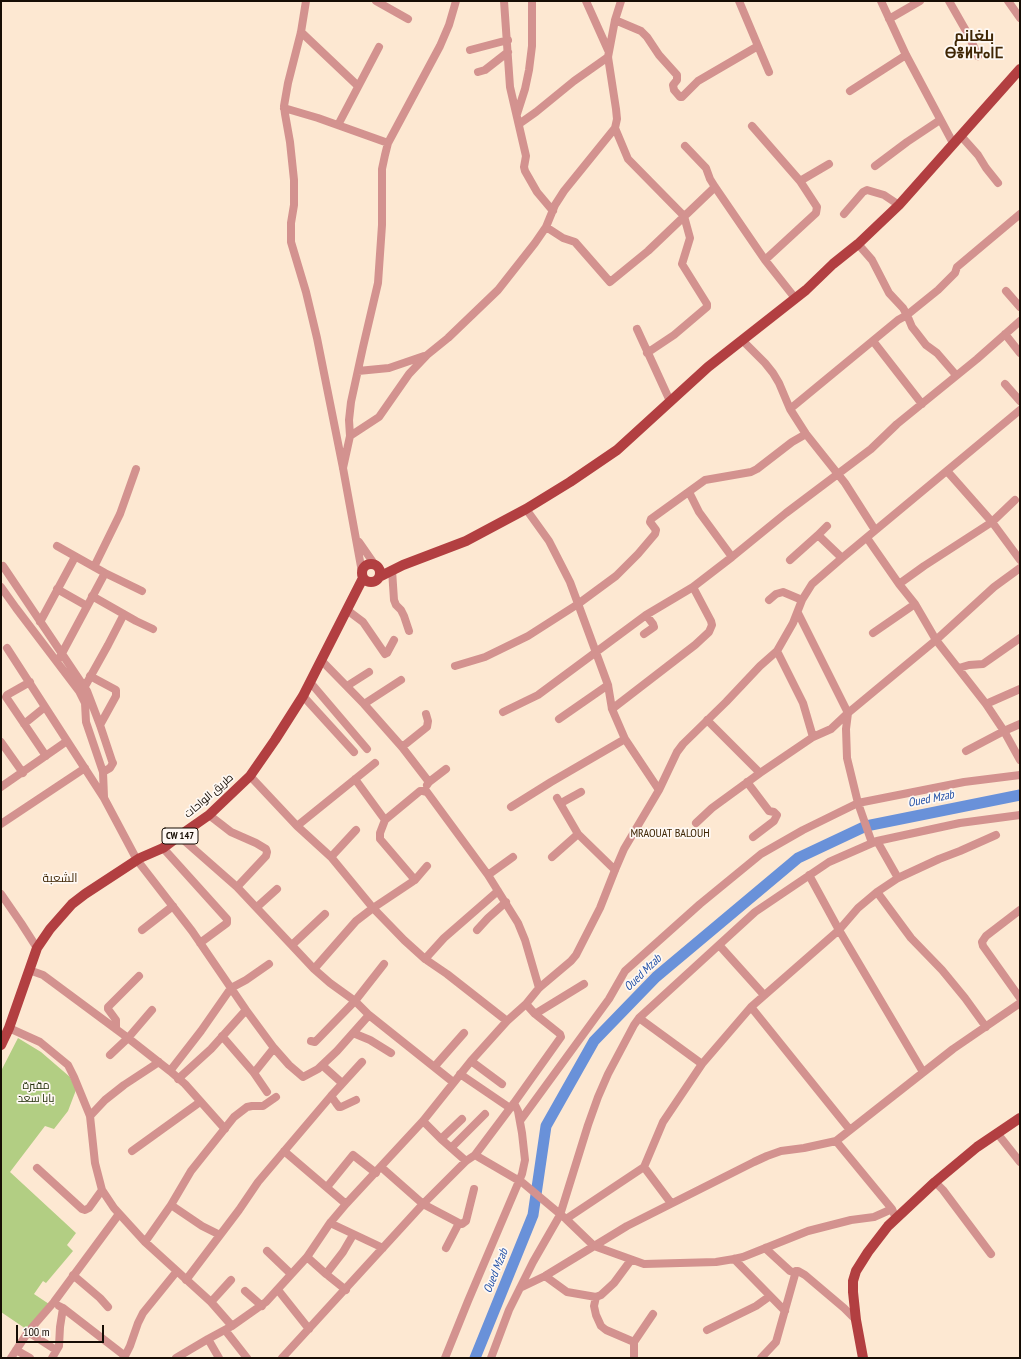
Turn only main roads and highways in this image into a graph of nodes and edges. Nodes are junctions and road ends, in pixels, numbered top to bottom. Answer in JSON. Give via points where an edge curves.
{"nodes":[{"id":1,"x":1020,"y":68,"type":"edge"},
{"id":2,"x":404,"y":565,"type":"junction"},
{"id":3,"x":376,"y":566,"type":"junction"},
{"id":4,"x":365,"y":577,"type":"junction"},
{"id":5,"x":379,"y":577,"type":"junction"},
{"id":6,"x":1,"y":1045,"type":"edge"},
{"id":7,"x":1020,"y":1118,"type":"edge"},
{"id":8,"x":863,"y":1358,"type":"edge"}],
"edges":[{"from":1,"to":2,"type":"main road","via":[[899,205],[858,244],[708,367],[616,450],[526,509],[466,541]]},
{"from":2,"to":3,"type":"main road"},
{"from":2,"to":5,"type":"main road"},
{"from":3,"to":4,"type":"main road","via":[[367,565]]},
{"from":3,"to":5,"type":"main road","via":[[380,572]]},
{"from":4,"to":5,"type":"main road","via":[[375,581]]},
{"from":4,"to":6,"type":"main road","name":"طريق الواحات","number":"CW 147","via":[[303,696],[250,776],[209,815],[163,848],[137,860],[85,894],[72,904],[50,929],[37,948],[10,1028]]},
{"from":7,"to":8,"type":"main road","via":[[977,1147],[894,1213],[888,1226],[868,1252],[853,1280],[856,1320]]}]}
